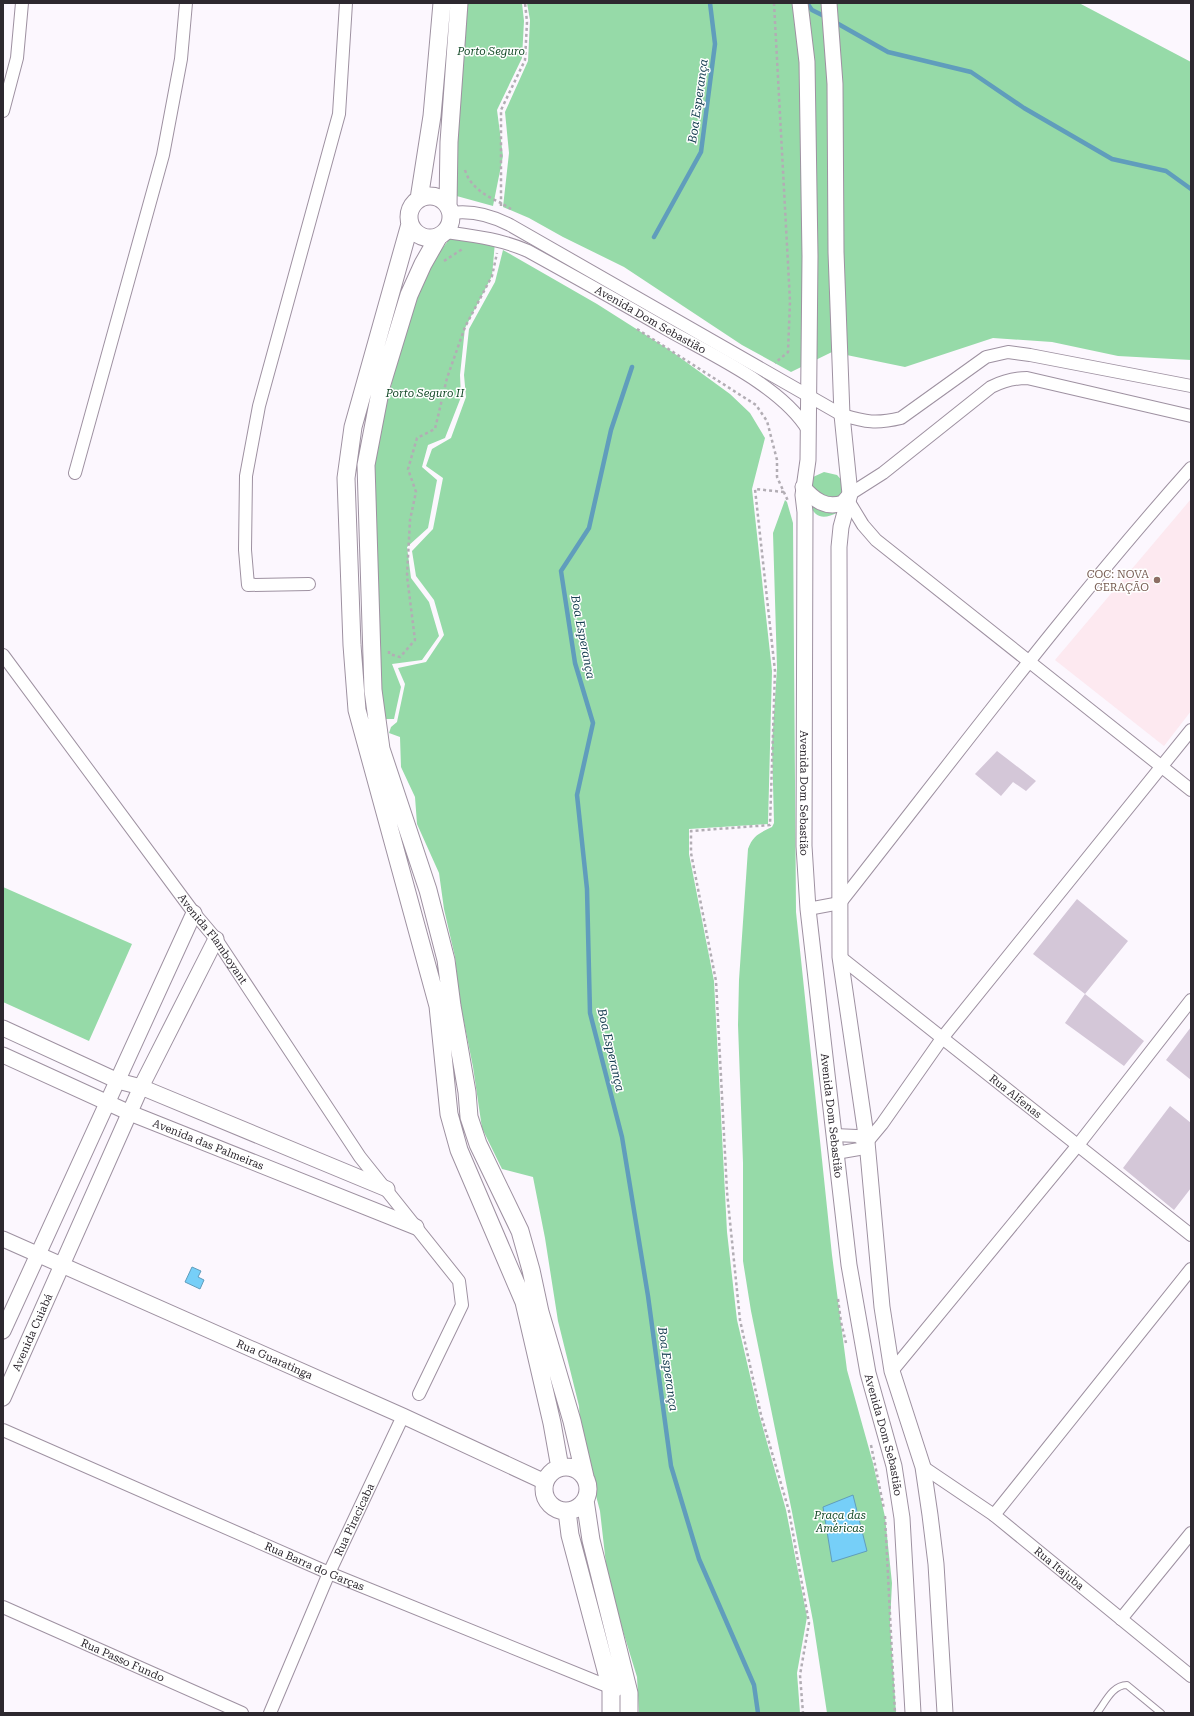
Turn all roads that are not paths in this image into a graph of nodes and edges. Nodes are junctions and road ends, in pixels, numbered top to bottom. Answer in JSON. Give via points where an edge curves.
{"nodes":[{"id":1,"x":22,"y":3,"type":"edge"},
{"id":2,"x":186,"y":3,"type":"edge"},
{"id":3,"x":346,"y":3,"type":"edge"},
{"id":4,"x":442,"y":3,"type":"edge"},
{"id":5,"x":459,"y":3,"type":"edge"},
{"id":6,"x":800,"y":3,"type":"edge"},
{"id":7,"x":830,"y":13,"type":"edge"},
{"id":8,"x":3,"y":111,"type":"edge"},
{"id":9,"x":418,"y":199,"type":"junction"},
{"id":10,"x":449,"y":209,"type":"junction"},
{"id":11,"x":410,"y":224,"type":"junction"},
{"id":12,"x":442,"y":234,"type":"junction"},
{"id":13,"x":1191,"y":386,"type":"edge"},
{"id":14,"x":808,"y":396,"type":"junction"},
{"id":15,"x":1191,"y":416,"type":"edge"},
{"id":16,"x":842,"y":422,"type":"junction"},
{"id":17,"x":808,"y":430,"type":"junction"},
{"id":18,"x":1191,"y":468,"type":"edge"},
{"id":19,"x":75,"y":473,"type":"dead end"},
{"id":20,"x":803,"y":488,"type":"junction"},
{"id":21,"x":849,"y":497,"type":"junction"},
{"id":22,"x":309,"y":584,"type":"dead end"},
{"id":23,"x":3,"y":655,"type":"edge"},
{"id":24,"x":1030,"y":661,"type":"junction"},
{"id":25,"x":1191,"y":730,"type":"edge"},
{"id":26,"x":1161,"y":767,"type":"junction"},
{"id":27,"x":1191,"y":790,"type":"edge"},
{"id":28,"x":840,"y":903,"type":"junction"},
{"id":29,"x":808,"y":909,"type":"junction"},
{"id":30,"x":194,"y":913,"type":"junction"},
{"id":31,"x":216,"y":939,"type":"junction"},
{"id":32,"x":840,"y":957,"type":"junction"},
{"id":33,"x":1191,"y":1000,"type":"edge"},
{"id":34,"x":3,"y":1028,"type":"edge"},
{"id":35,"x":943,"y":1038,"type":"junction"},
{"id":36,"x":3,"y":1055,"type":"edge"},
{"id":37,"x":118,"y":1081,"type":"junction"},
{"id":38,"x":141,"y":1087,"type":"junction"},
{"id":39,"x":108,"y":1103,"type":"junction"},
{"id":40,"x":130,"y":1113,"type":"junction"},
{"id":41,"x":834,"y":1136,"type":"junction"},
{"id":42,"x":867,"y":1142,"type":"junction"},
{"id":43,"x":1078,"y":1145,"type":"junction"},
{"id":44,"x":836,"y":1153,"type":"junction"},
{"id":45,"x":387,"y":1189,"type":"junction"},
{"id":46,"x":416,"y":1227,"type":"junction"},
{"id":47,"x":1191,"y":1236,"type":"edge"},
{"id":48,"x":3,"y":1239,"type":"edge"},
{"id":49,"x":37,"y":1255,"type":"junction"},
{"id":50,"x":63,"y":1266,"type":"junction"},
{"id":51,"x":1191,"y":1269,"type":"edge"},
{"id":52,"x":3,"y":1331,"type":"edge"},
{"id":53,"x":892,"y":1371,"type":"junction"},
{"id":54,"x":419,"y":1394,"type":"dead end"},
{"id":55,"x":3,"y":1398,"type":"edge"},
{"id":56,"x":403,"y":1416,"type":"junction"},
{"id":57,"x":3,"y":1430,"type":"edge"},
{"id":58,"x":923,"y":1467,"type":"junction"},
{"id":59,"x":560,"y":1468,"type":"junction"},
{"id":60,"x":585,"y":1477,"type":"junction"},
{"id":61,"x":545,"y":1482,"type":"junction"},
{"id":62,"x":585,"y":1500,"type":"junction"},
{"id":63,"x":567,"y":1511,"type":"junction"},
{"id":64,"x":994,"y":1515,"type":"junction"},
{"id":65,"x":1191,"y":1533,"type":"edge"},
{"id":66,"x":329,"y":1573,"type":"junction"},
{"id":67,"x":3,"y":1607,"type":"edge"},
{"id":68,"x":1121,"y":1619,"type":"junction"},
{"id":69,"x":1191,"y":1676,"type":"edge"},
{"id":70,"x":611,"y":1689,"type":"junction"},
{"id":71,"x":630,"y":1693,"type":"junction"},
{"id":72,"x":1099,"y":1712,"type":"edge"},
{"id":73,"x":242,"y":1713,"type":"edge"},
{"id":74,"x":270,"y":1713,"type":"edge"},
{"id":75,"x":611,"y":1713,"type":"edge"},
{"id":76,"x":629,"y":1713,"type":"edge"},
{"id":77,"x":913,"y":1713,"type":"edge"},
{"id":78,"x":945,"y":1713,"type":"edge"},
{"id":79,"x":1161,"y":1713,"type":"edge"}],
"edges":[{"from":1,"to":8,"type":"street","via":[[17,58]]},
{"from":2,"to":19,"type":"street","via":[[181,59],[163,155]]},
{"from":3,"to":22,"type":"street","via":[[339,114],[259,406],[246,476],[245,550],[248,585]]},
{"from":4,"to":9,"type":"main road","via":[[432,116]]},
{"from":5,"to":10,"type":"main road","via":[[449,142]]},
{"from":6,"to":14,"type":"street","via":[[807,62],[810,256]]},
{"from":7,"to":16,"type":"street","via":[[835,84],[836,252]]},
{"from":9,"to":10,"type":"main road","via":[[438,197]]},
{"from":9,"to":11,"type":"main road","via":[[410,210]]},
{"from":10,"to":12,"type":"main road","via":[[451,220]]},
{"from":10,"to":14,"type":"street","name":"Avenida Dom Sebastião","via":[[475,212],[499,219]]},
{"from":11,"to":12,"type":"main road","via":[[419,234],[432,238]]},
{"from":11,"to":59,"type":"main road","via":[[353,427],[346,478],[352,645],[358,710],[438,1006],[449,1114],[459,1150],[524,1302]]},
{"from":12,"to":17,"type":"street","name":"Avenida Dom Sebastião","via":[[499,240],[528,251],[739,370],[781,400]]},
{"from":12,"to":60,"type":"main road","via":[[423,264],[409,295],[381,387],[366,465],[373,690],[381,749],[428,890],[446,960],[469,1117],[478,1144],[520,1231]]},
{"from":13,"to":16,"type":"street","name":"Avenida Dom Sebastião","via":[[1008,352],[986,357],[901,418]]},
{"from":14,"to":16,"type":"street","name":"Avenida Dom Sebastião"},
{"from":14,"to":17,"type":"street"},
{"from":15,"to":21,"type":"street","via":[[1027,378],[1014,378],[991,387]]},
{"from":16,"to":21,"type":"street"},
{"from":17,"to":20,"type":"street","name":"Avenida Dom Sebastião","via":[[808,460]]},
{"from":18,"to":24,"type":"street","via":[[1154,509]]},
{"from":20,"to":21,"type":"street","via":[[813,498],[827,505],[843,503]]},
{"from":20,"to":29,"type":"street","name":"Avenida Dom Sebastião","via":[[804,846]]},
{"from":21,"to":24,"type":"street","via":[[863,525],[876,540]]},
{"from":21,"to":28,"type":"street","via":[[839,547]]},
{"from":23,"to":30,"type":"street","name":"Avenida Flamboyant"},
{"from":24,"to":26,"type":"street"},
{"from":24,"to":28,"type":"street"},
{"from":25,"to":26,"type":"street"},
{"from":26,"to":27,"type":"street"},
{"from":26,"to":35,"type":"street"},
{"from":28,"to":29,"type":"street"},
{"from":28,"to":32,"type":"street"},
{"from":29,"to":41,"type":"street","name":"Avenida Dom Sebastião"},
{"from":30,"to":31,"type":"street","name":"Avenida Flamboyant"},
{"from":30,"to":37,"type":"street"},
{"from":31,"to":38,"type":"street","name":"Avenida Cuiabá"},
{"from":31,"to":45,"type":"street","name":"Avenida Flamboyant","via":[[360,1157]]},
{"from":32,"to":35,"type":"street","name":"Rua Alfenas"},
{"from":32,"to":42,"type":"street"},
{"from":33,"to":43,"type":"street"},
{"from":34,"to":37,"type":"street"},
{"from":35,"to":42,"type":"street"},
{"from":35,"to":43,"type":"street","name":"Rua Alfenas"},
{"from":36,"to":39,"type":"street","name":"Avenida das Palmeiras"},
{"from":37,"to":38,"type":"street"},
{"from":37,"to":39,"type":"street"},
{"from":38,"to":40,"type":"street","name":"Avenida Cuiabá"},
{"from":38,"to":45,"type":"street"},
{"from":39,"to":40,"type":"street","name":"Avenida das Palmeiras"},
{"from":39,"to":49,"type":"street"},
{"from":40,"to":46,"type":"street","name":"Avenida das Palmeiras"},
{"from":40,"to":50,"type":"street","name":"Avenida Cuiabá"},
{"from":41,"to":42,"type":"street","via":[[857,1136]]},
{"from":41,"to":44,"type":"street","name":"Avenida Dom Sebastião"},
{"from":42,"to":44,"type":"street","via":[[859,1149]]},
{"from":42,"to":53,"type":"street","via":[[882,1307]]},
{"from":43,"to":47,"type":"street","name":"Rua Alfenas"},
{"from":43,"to":53,"type":"street"},
{"from":44,"to":77,"type":"street","name":"Avenida Dom Sebastião","via":[[849,1265],[860,1330],[868,1373],[894,1466],[902,1518]]},
{"from":45,"to":46,"type":"street","name":"Avenida Flamboyant"},
{"from":46,"to":54,"type":"street","name":"Avenida Flamboyant","via":[[459,1281],[462,1305]]},
{"from":48,"to":49,"type":"street","name":"Rua Guaratinga"},
{"from":49,"to":50,"type":"street","name":"Rua Guaratinga"},
{"from":49,"to":52,"type":"street"},
{"from":50,"to":55,"type":"street","name":"Avenida Cuiabá"},
{"from":50,"to":56,"type":"street","name":"Rua Guaratinga"},
{"from":51,"to":64,"type":"street"},
{"from":53,"to":58,"type":"street"},
{"from":56,"to":61,"type":"street","name":"Rua Guaratinga"},
{"from":56,"to":66,"type":"street","name":"Rua Piracicaba"},
{"from":57,"to":66,"type":"street","name":"Rua Barra do Garças"},
{"from":58,"to":64,"type":"street","name":"Rua Itajuba"},
{"from":58,"to":78,"type":"street","via":[[936,1564]]},
{"from":59,"to":60,"type":"main road","via":[[574,1468]]},
{"from":59,"to":61,"type":"main road","via":[[548,1476]]},
{"from":60,"to":62,"type":"main road","via":[[588,1489]]},
{"from":61,"to":63,"type":"main road","via":[[546,1499],[551,1506]]},
{"from":62,"to":63,"type":"main road","via":[[574,1510]]},
{"from":62,"to":71,"type":"main road","via":[[591,1540]]},
{"from":63,"to":70,"type":"main road","via":[[570,1535]]},
{"from":64,"to":68,"type":"street","name":"Rua Itajuba"},
{"from":65,"to":68,"type":"street"},
{"from":66,"to":70,"type":"street","name":"Rua Barra do Garças"},
{"from":66,"to":74,"type":"street","name":"Rua Piracicaba"},
{"from":67,"to":73,"type":"street","name":"Rua Passo Fundo"},
{"from":68,"to":69,"type":"street","name":"Rua Itajuba"},
{"from":70,"to":71,"type":"street","name":"Rua Barra do Garças"},
{"from":70,"to":75,"type":"main road"},
{"from":71,"to":76,"type":"main road"},
{"from":72,"to":79,"type":"lane","via":[[1115,1689],[1127,1685]]}]}
